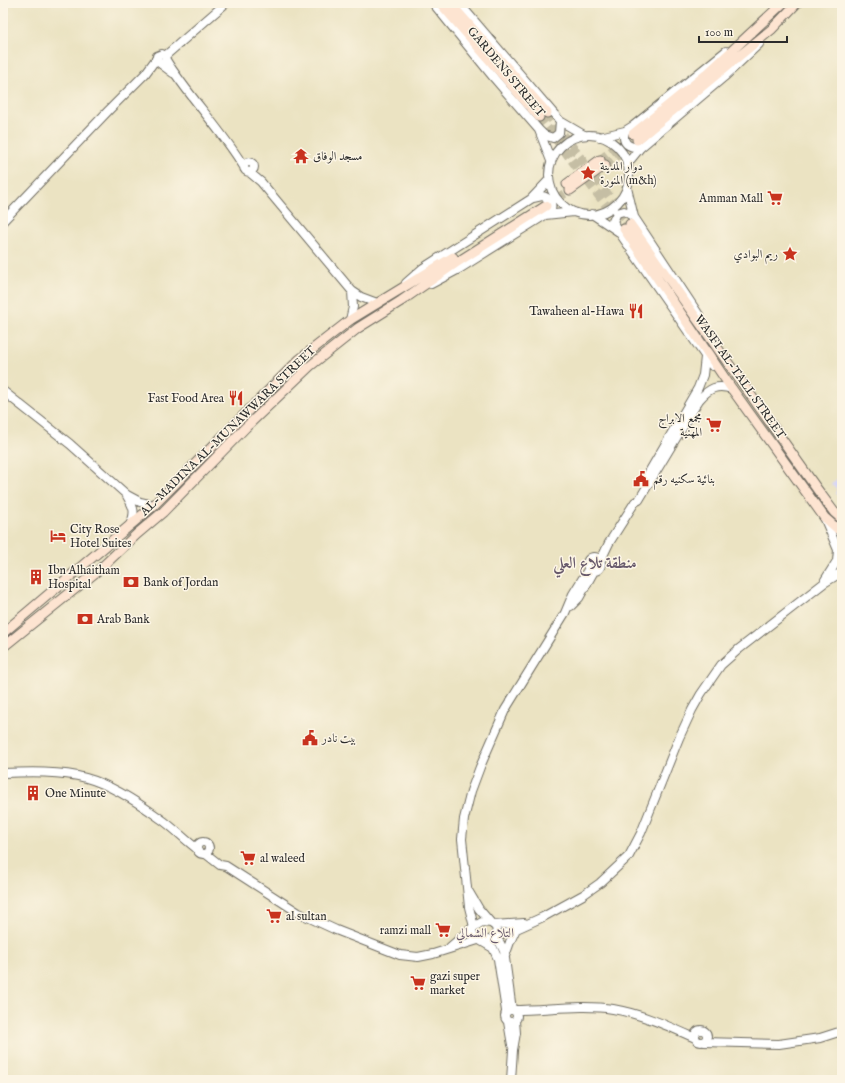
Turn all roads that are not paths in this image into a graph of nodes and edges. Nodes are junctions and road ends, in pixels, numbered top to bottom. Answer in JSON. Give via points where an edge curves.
{"nodes":[{"id":1,"x":226,"y":3,"type":"edge"},
{"id":2,"x":433,"y":3,"type":"edge"},
{"id":3,"x":440,"y":3,"type":"edge"},
{"id":4,"x":450,"y":3,"type":"edge"},
{"id":5,"x":459,"y":3,"type":"edge"},
{"id":6,"x":783,"y":3,"type":"edge"},
{"id":7,"x":797,"y":3,"type":"edge"},
{"id":8,"x":162,"y":60,"type":"junction"},
{"id":9,"x":560,"y":122,"type":"junction"},
{"id":10,"x":539,"y":130,"type":"junction"},
{"id":11,"x":584,"y":135,"type":"junction"},
{"id":12,"x":600,"y":137,"type":"junction"},
{"id":13,"x":634,"y":138,"type":"junction"},
{"id":14,"x":551,"y":161,"type":"junction"},
{"id":15,"x":602,"y":162,"type":"tunnel mouth"},
{"id":16,"x":627,"y":164,"type":"junction"},
{"id":17,"x":549,"y":180,"type":"junction"},
{"id":18,"x":568,"y":187,"type":"tunnel mouth"},
{"id":19,"x":626,"y":187,"type":"junction"},
{"id":20,"x":531,"y":199,"type":"junction"},
{"id":21,"x":576,"y":212,"type":"junction"},
{"id":22,"x":592,"y":214,"type":"junction"},
{"id":23,"x":545,"y":215,"type":"junction"},
{"id":24,"x":3,"y":221,"type":"edge"},
{"id":25,"x":627,"y":226,"type":"junction"},
{"id":26,"x":352,"y":291,"type":"junction"},
{"id":27,"x":393,"y":294,"type":"junction"},
{"id":28,"x":401,"y":301,"type":"junction"},
{"id":29,"x":377,"y":303,"type":"junction"},
{"id":30,"x":350,"y":320,"type":"junction"},
{"id":31,"x":705,"y":357,"type":"junction"},
{"id":32,"x":730,"y":385,"type":"junction"},
{"id":33,"x":3,"y":391,"type":"edge"},
{"id":34,"x":126,"y":495,"type":"junction"},
{"id":35,"x":635,"y":502,"type":"junction"},
{"id":36,"x":154,"y":505,"type":"junction"},
{"id":37,"x":824,"y":517,"type":"junction"},
{"id":38,"x":841,"y":517,"type":"edge"},
{"id":39,"x":130,"y":525,"type":"junction"},
{"id":40,"x":842,"y":533,"type":"edge"},
{"id":41,"x":842,"y":572,"type":"edge"},
{"id":42,"x":824,"y":583,"type":"junction"},
{"id":43,"x":3,"y":633,"type":"edge"},
{"id":44,"x":3,"y":647,"type":"edge"},
{"id":45,"x":3,"y":773,"type":"edge"},
{"id":46,"x":466,"y":886,"type":"junction"},
{"id":47,"x":529,"y":923,"type":"junction"},
{"id":48,"x":493,"y":924,"type":"junction"},
{"id":49,"x":473,"y":928,"type":"junction"},
{"id":50,"x":516,"y":929,"type":"junction"},
{"id":51,"x":495,"y":937,"type":"junction"},
{"id":52,"x":480,"y":941,"type":"junction"},
{"id":53,"x":448,"y":948,"type":"junction"},
{"id":54,"x":504,"y":957,"type":"junction"},
{"id":55,"x":511,"y":1010,"type":"junction"},
{"id":56,"x":541,"y":1010,"type":"junction"},
{"id":57,"x":513,"y":1021,"type":"junction"},
{"id":58,"x":842,"y":1031,"type":"edge"},
{"id":59,"x":706,"y":1033,"type":"junction"},
{"id":60,"x":696,"y":1034,"type":"junction"},
{"id":61,"x":704,"y":1042,"type":"junction"},
{"id":62,"x":731,"y":1042,"type":"junction"},
{"id":63,"x":511,"y":1080,"type":"edge"}],
"edges":[{"from":1,"to":8,"type":"street"},
{"from":2,"to":10,"type":"street","name":"GARDENS STREET"},
{"from":3,"to":4,"type":"main road","via":[[543,115]]},
{"from":5,"to":9,"type":"street","name":"GARDENS STREET"},
{"from":6,"to":13,"type":"main road"},
{"from":7,"to":13,"type":"main road","via":[[772,29]]},
{"from":8,"to":24,"type":"street","via":[[109,110]]},
{"from":8,"to":26,"type":"street"},
{"from":9,"to":10,"type":"street","via":[[560,133],[553,138]]},
{"from":9,"to":11,"type":"street","name":"GARDENS STREET"},
{"from":10,"to":14,"type":"street","name":"GARDENS STREET"},
{"from":11,"to":12,"type":"street"},
{"from":11,"to":14,"type":"street","via":[[564,144]]},
{"from":12,"to":13,"type":"street"},
{"from":12,"to":16,"type":"street","via":[[617,147]]},
{"from":13,"to":16,"type":"street"},
{"from":14,"to":17,"type":"street"},
{"from":15,"to":18,"type":"main road"},
{"from":16,"to":19,"type":"street"},
{"from":17,"to":20,"type":"street","name":"AL-MADINA AL-MUNAWWARA STREET"},
{"from":17,"to":21,"type":"street","via":[[558,200]]},
{"from":19,"to":22,"type":"street","via":[[614,206],[604,212]]},
{"from":19,"to":25,"type":"street"},
{"from":20,"to":23,"type":"street","via":[[542,196],[550,200],[551,209]]},
{"from":20,"to":27,"type":"street","name":"AL-MADINA AL-MUNAWWARA STREET","via":[[423,268]]},
{"from":21,"to":22,"type":"street"},
{"from":21,"to":23,"type":"street","name":"AL-MADINA AL-MUNAWWARA STREET"},
{"from":22,"to":25,"type":"street"},
{"from":23,"to":28,"type":"street","name":"AL-MADINA AL-MUNAWWARA STREET","via":[[459,269]]},
{"from":25,"to":31,"type":"street"},
{"from":25,"to":32,"type":"main road","name":"WASFI AL-TALL STREET"},
{"from":25,"to":38,"type":"main road","name":"WASFI AL-TALL STREET","via":[[817,489]]},
{"from":26,"to":29,"type":"street"},
{"from":26,"to":30,"type":"street","via":[[354,306]]},
{"from":27,"to":28,"type":"main road","name":"AL-MADINA AL-MUNAWWARA STREET","via":[[544,203]]},
{"from":27,"to":29,"type":"main road","name":"AL-MADINA AL-MUNAWWARA STREET"},
{"from":28,"to":44,"type":"main road","name":"AL-MADINA AL-MUNAWWARA STREET","via":[[358,328],[310,366],[163,512],[101,568]]},
{"from":29,"to":30,"type":"main road","name":"AL-MADINA AL-MUNAWWARA STREET"},
{"from":30,"to":36,"type":"main road","name":"AL-MADINA AL-MUNAWWARA STREET","via":[[300,359]]},
{"from":31,"to":32,"type":"street"},
{"from":31,"to":35,"type":"street","via":[[703,375],[698,388],[640,488]]},
{"from":32,"to":35,"type":"street","via":[[716,386],[702,396],[639,500]]},
{"from":32,"to":37,"type":"main road","name":"WASFI AL-TALL STREET"},
{"from":33,"to":34,"type":"street","via":[[70,444]]},
{"from":34,"to":36,"type":"street"},
{"from":34,"to":39,"type":"street","via":[[134,510]]},
{"from":35,"to":46,"type":"street","via":[[597,560],[589,560],[591,569],[573,594],[565,613],[505,710],[469,799],[462,832]]},
{"from":36,"to":39,"type":"main road","name":"AL-MADINA AL-MUNAWWARA STREET"},
{"from":37,"to":40,"type":"main road","name":"WASFI AL-TALL STREET"},
{"from":37,"to":42,"type":"street","via":[[838,550],[837,561]]},
{"from":39,"to":43,"type":"main road","name":"AL-MADINA AL-MUNAWWARA STREET"},
{"from":41,"to":42,"type":"street"},
{"from":42,"to":47,"type":"street","via":[[739,649],[713,676],[697,701],[679,738],[641,833],[629,856],[591,891]]},
{"from":45,"to":53,"type":"street","via":[[39,772],[85,778],[104,785],[160,817],[198,846],[201,842],[206,843],[207,851],[226,866],[299,913],[406,956],[418,957]]},
{"from":46,"to":48,"type":"street","via":[[479,909]]},
{"from":46,"to":49,"type":"street"},
{"from":47,"to":48,"type":"street"},
{"from":47,"to":50,"type":"street"},
{"from":48,"to":49,"type":"street","via":[[482,922]]},
{"from":48,"to":51,"type":"street","via":[[497,929]]},
{"from":49,"to":52,"type":"street","via":[[473,936]]},
{"from":49,"to":53,"type":"street"},
{"from":50,"to":51,"type":"street"},
{"from":50,"to":54,"type":"street"},
{"from":51,"to":52,"type":"street"},
{"from":51,"to":54,"type":"street"},
{"from":52,"to":53,"type":"street"},
{"from":52,"to":55,"type":"street","via":[[492,948],[498,959]]},
{"from":54,"to":55,"type":"street"},
{"from":55,"to":56,"type":"street"},
{"from":55,"to":57,"type":"street","via":[[517,1015]]},
{"from":55,"to":57,"type":"street","via":[[505,1018]]},
{"from":56,"to":57,"type":"street"},
{"from":56,"to":60,"type":"street","via":[[612,1009]]},
{"from":57,"to":63,"type":"street","via":[[515,1040]]},
{"from":58,"to":62,"type":"street","via":[[820,1038],[779,1044]]},
{"from":59,"to":60,"type":"street","via":[[703,1030]]},
{"from":59,"to":61,"type":"street"},
{"from":59,"to":62,"type":"street"},
{"from":60,"to":61,"type":"street","via":[[699,1042]]},
{"from":61,"to":62,"type":"street"}]}
